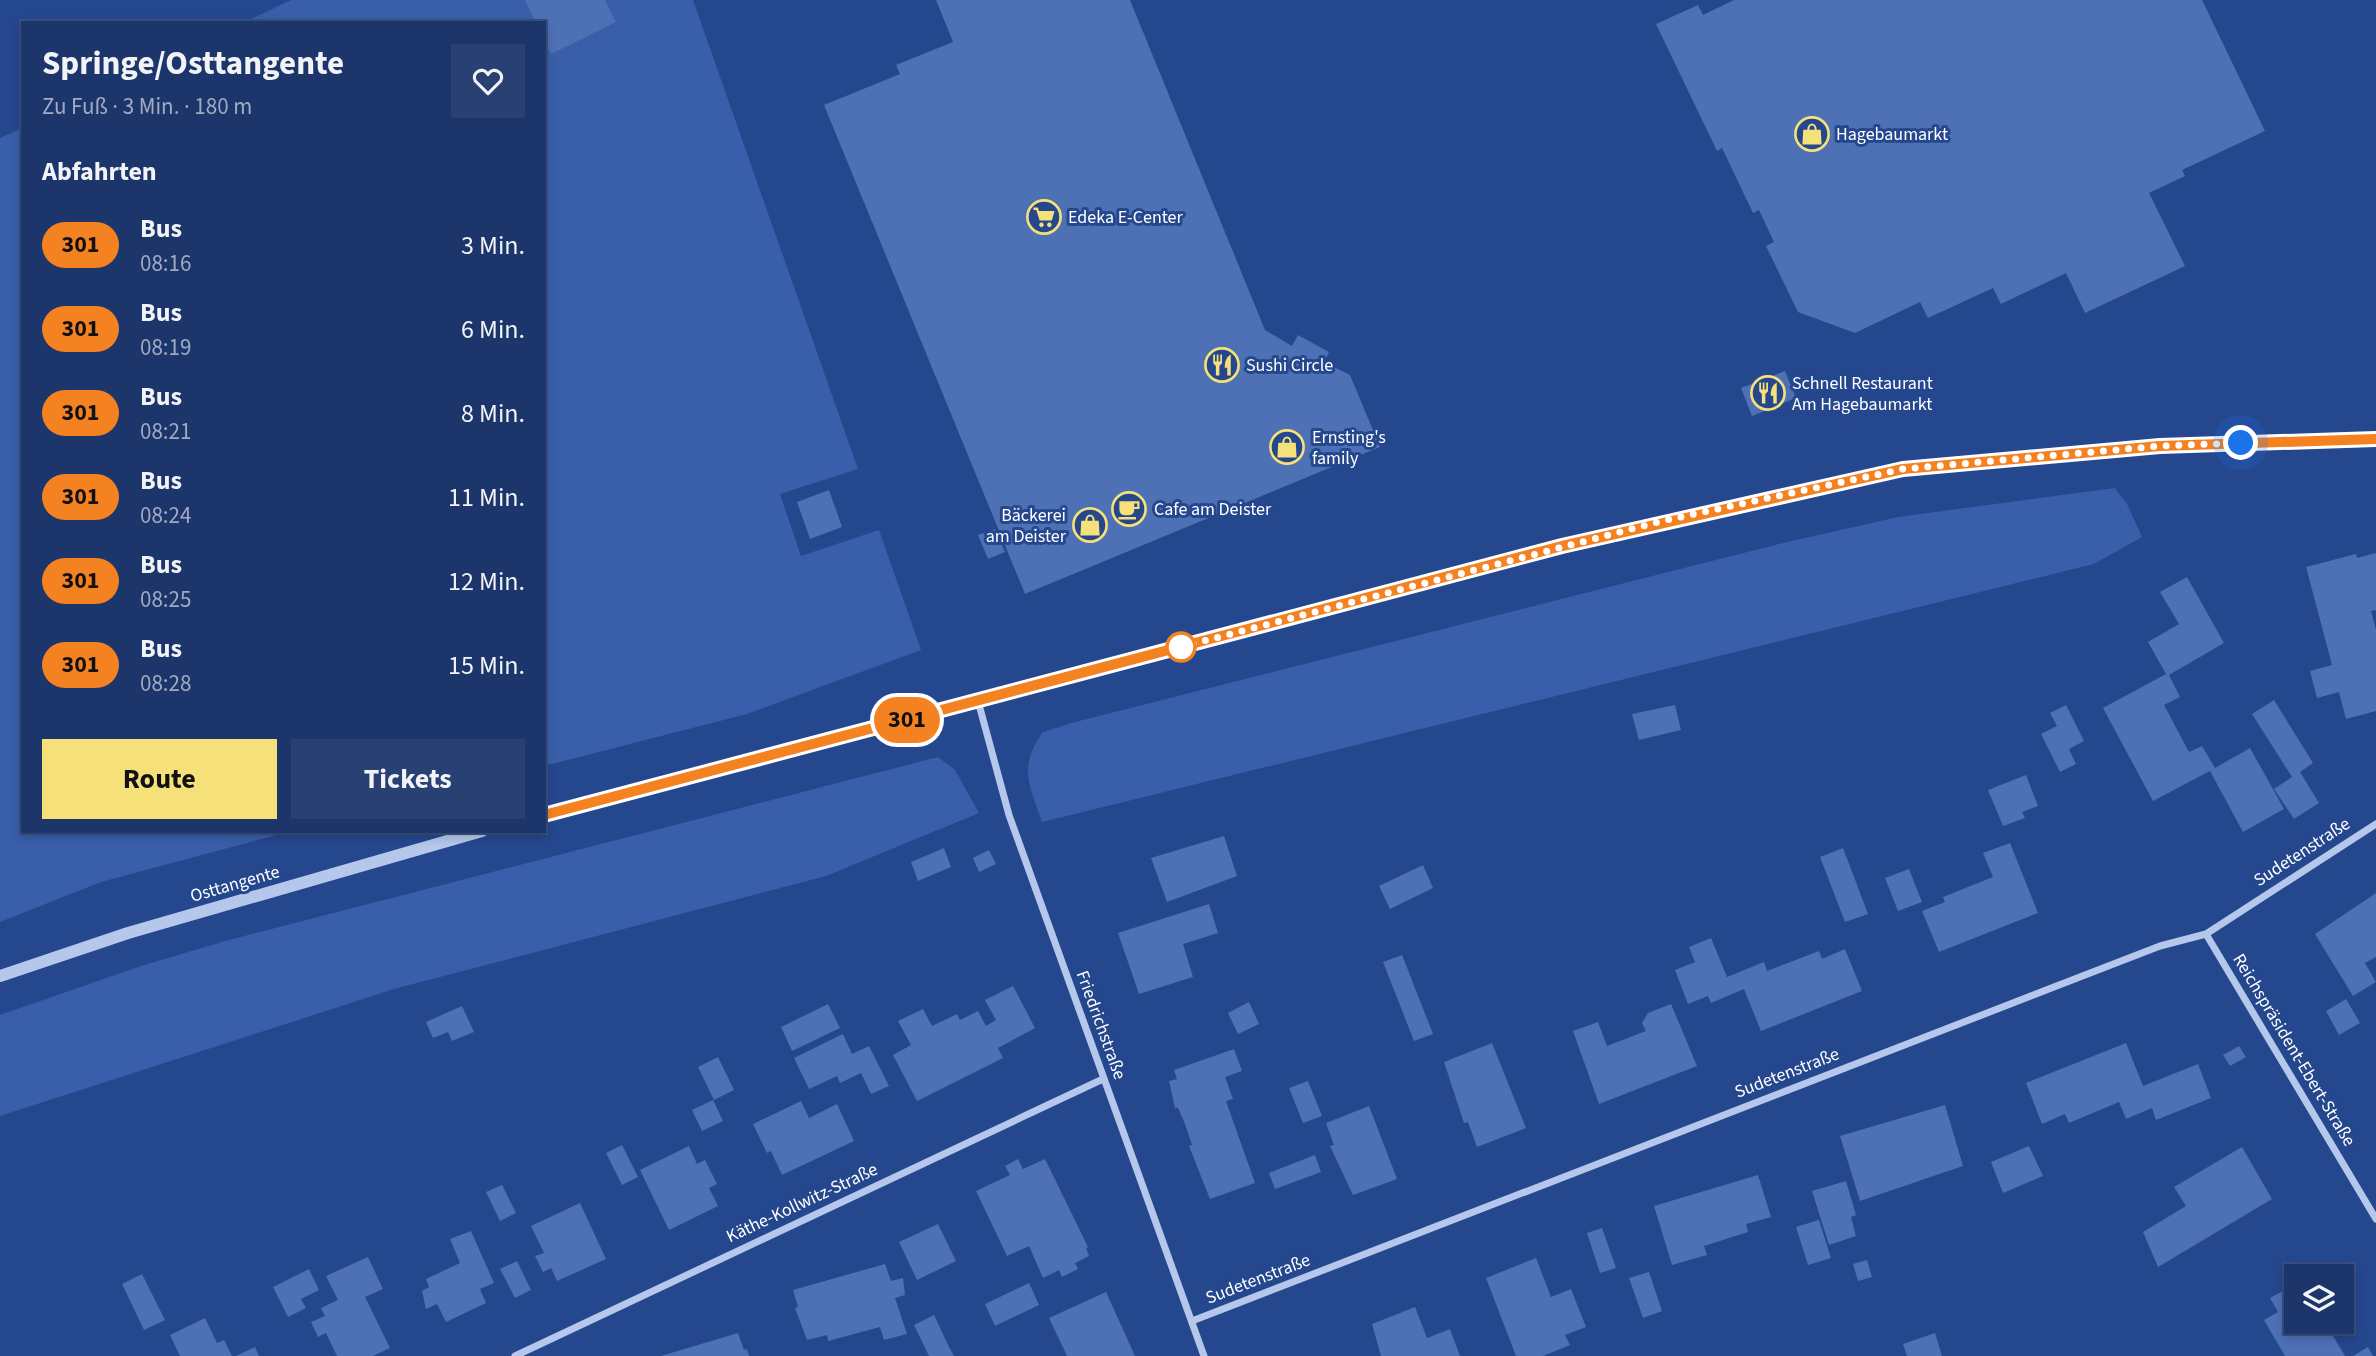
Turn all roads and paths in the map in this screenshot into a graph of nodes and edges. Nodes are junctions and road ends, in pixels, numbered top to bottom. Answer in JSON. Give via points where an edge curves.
{"nodes":[{"id":1,"x":2376,"y":439,"type":"edge"},
{"id":2,"x":978,"y":701,"type":"junction"},
{"id":3,"x":546,"y":814,"type":"edge"},
{"id":4,"x":2376,"y":824,"type":"edge"},
{"id":5,"x":475,"y":833,"type":"edge"},
{"id":6,"x":2206,"y":934,"type":"junction"},
{"id":7,"x":0,"y":976,"type":"edge"},
{"id":8,"x":1103,"y":1079,"type":"junction"},
{"id":9,"x":2376,"y":1219,"type":"edge"},
{"id":10,"x":1192,"y":1321,"type":"junction"},
{"id":11,"x":516,"y":1356,"type":"edge"},
{"id":12,"x":1204,"y":1356,"type":"edge"}],
"edges":[{"from":1,"to":2,"type":"street","via":[[2160,446],[1903,469],[1562,546]]},
{"from":2,"to":3,"type":"street"},
{"from":2,"to":8,"type":"street","name":"Friedrichstraße","via":[[1009,815]]},
{"from":4,"to":6,"type":"street","name":"Sudetenstraße"},
{"from":5,"to":7,"type":"street","name":"Osttangente","via":[[128,933]]},
{"from":6,"to":9,"type":"street","name":"Reichspräsident-Ebert-Straße"},
{"from":6,"to":10,"type":"street","name":"Sudetenstraße","via":[[2160,946]]},
{"from":8,"to":10,"type":"street","name":"Friedrichstraße"},
{"from":8,"to":11,"type":"street","name":"Käthe-Kollwitz-Straße"},
{"from":10,"to":12,"type":"street","name":"Friedrichstraße"}]}
